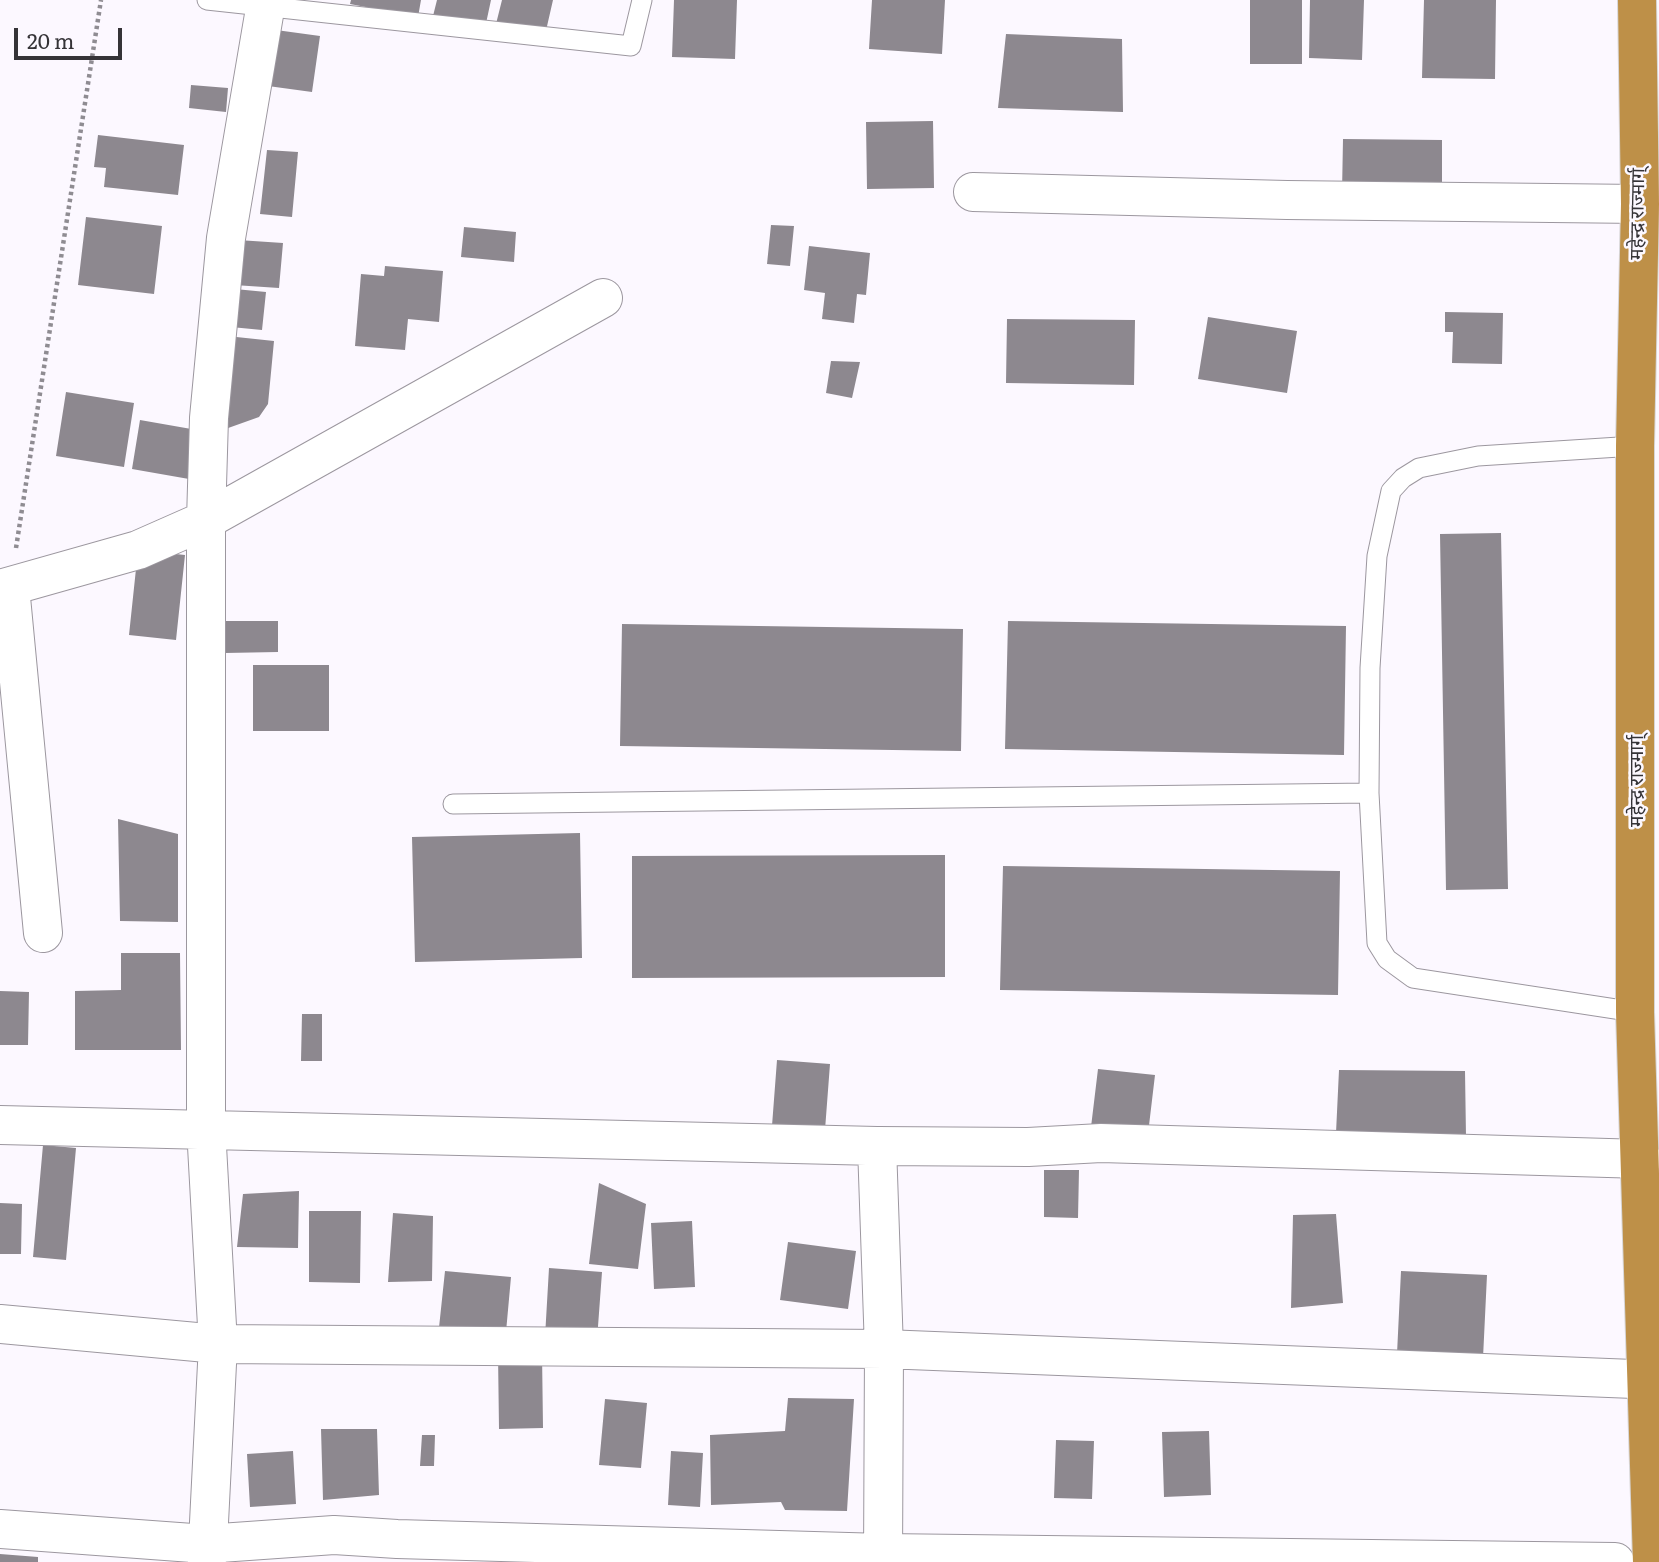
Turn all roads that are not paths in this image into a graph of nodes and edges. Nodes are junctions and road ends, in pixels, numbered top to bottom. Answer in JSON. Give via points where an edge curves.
{"nodes":[{"id":1,"x":207,"y":0,"type":"edge"},
{"id":2,"x":642,"y":0,"type":"edge"},
{"id":3,"x":1637,"y":0,"type":"edge"},
{"id":4,"x":265,"y":9,"type":"junction"},
{"id":5,"x":973,"y":191,"type":"dead end"},
{"id":6,"x":1640,"y":204,"type":"junction"},
{"id":7,"x":1648,"y":270,"type":"edge"},
{"id":8,"x":603,"y":298,"type":"dead end"},
{"id":9,"x":1635,"y":446,"type":"junction"},
{"id":10,"x":206,"y":520,"type":"junction"},
{"id":11,"x":5,"y":588,"type":"edge"},
{"id":12,"x":1648,"y":699,"type":"edge"},
{"id":13,"x":1369,"y":793,"type":"junction"},
{"id":14,"x":453,"y":804,"type":"dead end"},
{"id":15,"x":43,"y":933,"type":"dead end"},
{"id":16,"x":1647,"y":1013,"type":"edge"},
{"id":17,"x":0,"y":1125,"type":"edge"},
{"id":18,"x":206,"y":1128,"type":"junction"},
{"id":19,"x":877,"y":1146,"type":"junction"},
{"id":20,"x":1642,"y":1159,"type":"junction"},
{"id":21,"x":0,"y":1324,"type":"edge"},
{"id":22,"x":218,"y":1343,"type":"junction"},
{"id":23,"x":884,"y":1349,"type":"junction"},
{"id":24,"x":1652,"y":1380,"type":"edge"},
{"id":25,"x":0,"y":1529,"type":"edge"},
{"id":26,"x":207,"y":1553,"type":"edge"},
{"id":27,"x":883,"y":1558,"type":"edge"},
{"id":28,"x":1615,"y":1562,"type":"edge"},
{"id":29,"x":1653,"y":1562,"type":"edge"}],
"edges":[{"from":1,"to":4,"type":"lane"},
{"from":2,"to":4,"type":"lane","via":[[631,46]]},
{"from":3,"to":6,"type":"highway","name":"महेन्द्र राज्मार्ग्"},
{"from":4,"to":10,"type":"street","via":[[226,238],[208,418]]},
{"from":5,"to":6,"type":"street"},
{"from":6,"to":7,"type":"highway","name":"महेन्द्र राज्मार्ग्"},
{"from":7,"to":9,"type":"highway","name":"महेन्द्र राज्मार्ग्"},
{"from":8,"to":10,"type":"street"},
{"from":9,"to":12,"type":"highway","name":"महेन्द्र राज्मार्ग्"},
{"from":9,"to":13,"type":"lane","via":[[1478,456],[1419,468],[1391,491],[1377,556]]},
{"from":10,"to":11,"type":"street","via":[[138,550]]},
{"from":10,"to":18,"type":"street"},
{"from":11,"to":15,"type":"street"},
{"from":12,"to":16,"type":"highway","name":"महेन्द्र राज्मार्ग्"},
{"from":13,"to":14,"type":"lane"},
{"from":13,"to":16,"type":"lane","via":[[1377,943],[1387,959],[1413,978]]},
{"from":16,"to":20,"type":"highway","name":"महेन्द्र राज्मार्ग्"},
{"from":17,"to":18,"type":"street"},
{"from":18,"to":19,"type":"street"},
{"from":18,"to":22,"type":"street"},
{"from":19,"to":20,"type":"street","via":[[1101,1143]]},
{"from":19,"to":23,"type":"street"},
{"from":20,"to":24,"type":"highway","name":"महेन्द्र राज्मार्ग्"},
{"from":21,"to":22,"type":"street"},
{"from":22,"to":23,"type":"street"},
{"from":22,"to":26,"type":"street"},
{"from":23,"to":24,"type":"street"},
{"from":23,"to":27,"type":"street"},
{"from":24,"to":29,"type":"highway","name":"महेन्द्र राज्मार्ग्"},
{"from":25,"to":26,"type":"street"},
{"from":26,"to":27,"type":"street","via":[[334,1535]]},
{"from":27,"to":28,"type":"street"}]}
